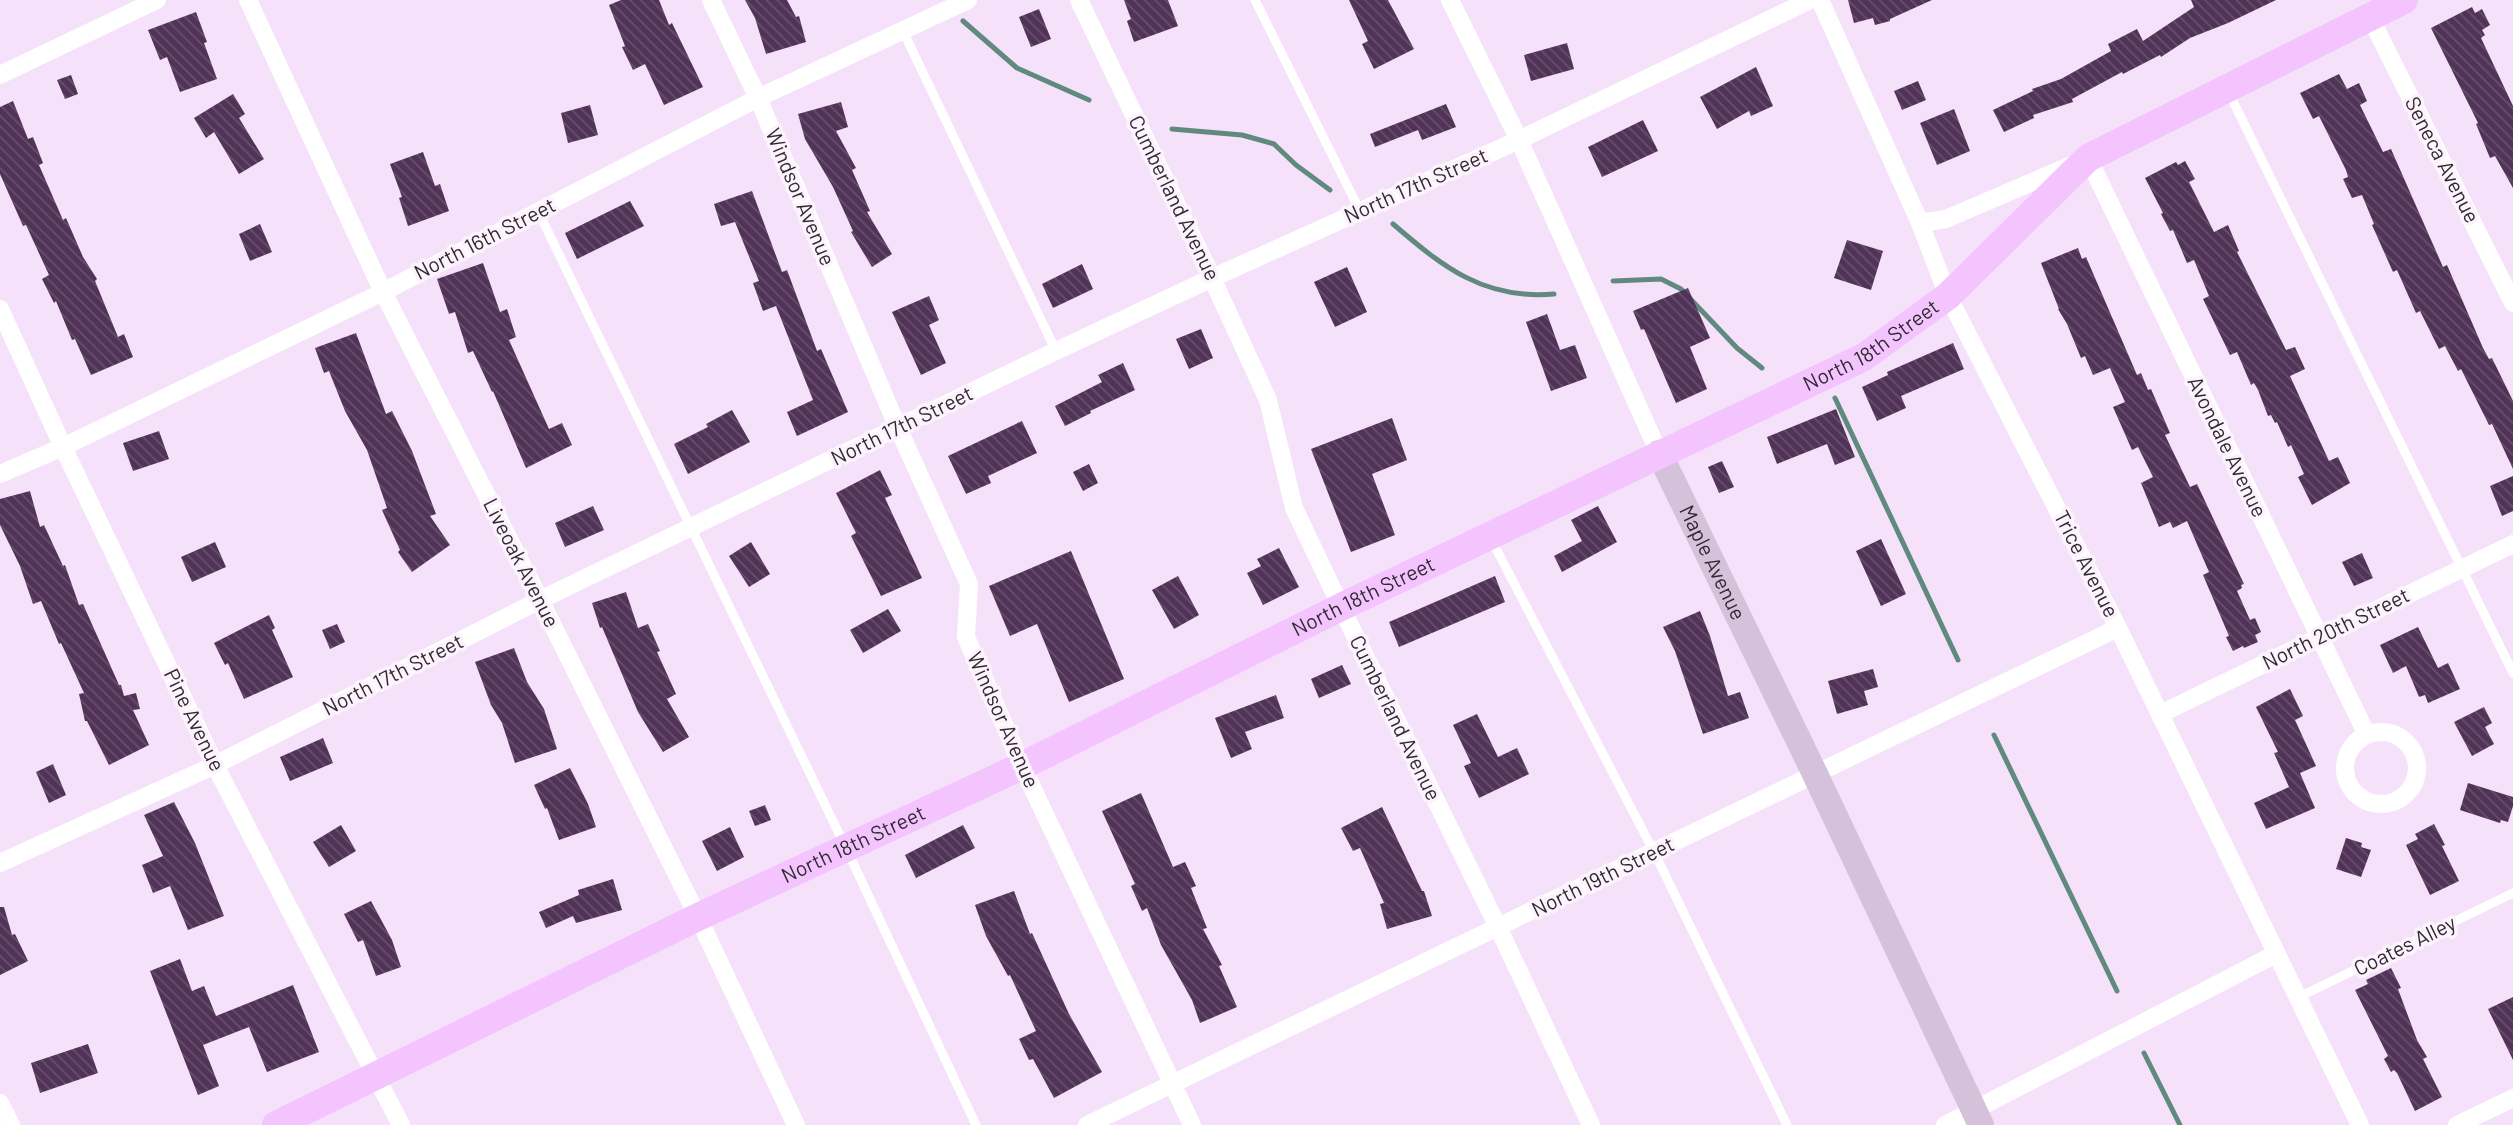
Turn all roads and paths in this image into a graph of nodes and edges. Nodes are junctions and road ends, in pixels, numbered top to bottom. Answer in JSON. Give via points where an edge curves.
{"nodes":[{"id":1,"x":157,"y":0,"type":"edge"},
{"id":2,"x":248,"y":0,"type":"edge"},
{"id":3,"x":711,"y":0,"type":"edge"},
{"id":4,"x":968,"y":0,"type":"edge"},
{"id":5,"x":1079,"y":0,"type":"edge"},
{"id":6,"x":1255,"y":0,"type":"edge"},
{"id":7,"x":1450,"y":0,"type":"edge"},
{"id":8,"x":1810,"y":0,"type":"edge"},
{"id":9,"x":1820,"y":0,"type":"edge"},
{"id":10,"x":2404,"y":0,"type":"edge"},
{"id":11,"x":2370,"y":17,"type":"junction"},
{"id":12,"x":904,"y":31,"type":"junction"},
{"id":13,"x":0,"y":75,"type":"edge"},
{"id":14,"x":2227,"y":89,"type":"junction"},
{"id":15,"x":758,"y":98,"type":"junction"},
{"id":16,"x":1519,"y":140,"type":"junction"},
{"id":17,"x":2088,"y":158,"type":"junction"},
{"id":18,"x":1360,"y":211,"type":"junction"},
{"id":19,"x":538,"y":212,"type":"junction"},
{"id":20,"x":1920,"y":223,"type":"junction"},
{"id":21,"x":1212,"y":278,"type":"junction"},
{"id":22,"x":383,"y":292,"type":"junction"},
{"id":23,"x":1948,"y":296,"type":"junction"},
{"id":24,"x":2513,"y":303,"type":"edge"},
{"id":25,"x":0,"y":309,"type":"edge"},
{"id":26,"x":1056,"y":351,"type":"junction"},
{"id":27,"x":898,"y":428,"type":"junction"},
{"id":28,"x":63,"y":447,"type":"junction"},
{"id":29,"x":1658,"y":453,"type":"junction"},
{"id":30,"x":0,"y":474,"type":"edge"},
{"id":31,"x":691,"y":527,"type":"junction"},
{"id":32,"x":1489,"y":535,"type":"junction"},
{"id":33,"x":2513,"y":544,"type":"edge"},
{"id":34,"x":2463,"y":568,"type":"junction"},
{"id":35,"x":540,"y":600,"type":"junction"},
{"id":36,"x":1341,"y":607,"type":"junction"},
{"id":37,"x":2118,"y":628,"type":"junction"},
{"id":38,"x":2319,"y":637,"type":"junction"},
{"id":39,"x":2513,"y":673,"type":"edge"},
{"id":40,"x":2160,"y":714,"type":"junction"},
{"id":41,"x":2367,"y":735,"type":"junction"},
{"id":42,"x":215,"y":765,"type":"junction"},
{"id":43,"x":1022,"y":766,"type":"junction"},
{"id":44,"x":1815,"y":774,"type":"junction"},
{"id":45,"x":846,"y":848,"type":"junction"},
{"id":46,"x":1654,"y":852,"type":"junction"},
{"id":47,"x":0,"y":863,"type":"edge"},
{"id":48,"x":2513,"y":893,"type":"edge"},
{"id":49,"x":698,"y":917,"type":"junction"},
{"id":50,"x":1498,"y":927,"type":"junction"},
{"id":51,"x":2276,"y":954,"type":"junction"},
{"id":52,"x":2297,"y":998,"type":"junction"},
{"id":53,"x":377,"y":1075,"type":"junction"},
{"id":54,"x":1173,"y":1083,"type":"junction"},
{"id":55,"x":2513,"y":1098,"type":"edge"},
{"id":56,"x":0,"y":1103,"type":"edge"},
{"id":57,"x":1977,"y":1118,"type":"edge"},
{"id":58,"x":11,"y":1125,"type":"edge"},
{"id":59,"x":276,"y":1125,"type":"edge"},
{"id":60,"x":401,"y":1125,"type":"edge"},
{"id":61,"x":796,"y":1125,"type":"edge"},
{"id":62,"x":976,"y":1125,"type":"edge"},
{"id":63,"x":1087,"y":1125,"type":"edge"},
{"id":64,"x":1192,"y":1125,"type":"edge"},
{"id":65,"x":1591,"y":1125,"type":"edge"},
{"id":66,"x":1787,"y":1125,"type":"edge"},
{"id":67,"x":1945,"y":1125,"type":"edge"},
{"id":68,"x":2360,"y":1125,"type":"edge"},
{"id":69,"x":2458,"y":1125,"type":"edge"}],
"edges":[{"from":1,"to":13,"type":"street"},
{"from":2,"to":22,"type":"street","name":"Liveoak Avenue"},
{"from":3,"to":15,"type":"street","name":"Windsor Avenue"},
{"from":4,"to":12,"type":"street","name":"North 16th Street"},
{"from":5,"to":21,"type":"street","name":"Cumberland Avenue"},
{"from":6,"to":18,"type":"lane"},
{"from":7,"to":16,"type":"street","name":"Maple Avenue"},
{"from":8,"to":16,"type":"street","name":"North 17th Street"},
{"from":9,"to":20,"type":"street","name":"Trice Avenue"},
{"from":10,"to":11,"type":"main road","name":"North 18th Street"},
{"from":11,"to":14,"type":"main road","name":"North 18th Street"},
{"from":11,"to":24,"type":"street","name":"Seneca Avenue"},
{"from":12,"to":15,"type":"street","name":"North 16th Street"},
{"from":12,"to":26,"type":"lane"},
{"from":14,"to":17,"type":"main road","name":"North 18th Street"},
{"from":14,"to":34,"type":"lane"},
{"from":15,"to":19,"type":"street","name":"North 16th Street"},
{"from":15,"to":27,"type":"street","name":"Windsor Avenue"},
{"from":16,"to":18,"type":"street","name":"North 17th Street"},
{"from":16,"to":29,"type":"street","name":"Maple Avenue"},
{"from":17,"to":20,"type":"street","via":[[1946,219]]},
{"from":17,"to":23,"type":"main road","name":"North 18th Street"},
{"from":17,"to":38,"type":"street","name":"Avondale Avenue"},
{"from":18,"to":21,"type":"street","name":"North 17th Street"},
{"from":19,"to":22,"type":"street","name":"North 16th Street"},
{"from":19,"to":31,"type":"lane"},
{"from":20,"to":23,"type":"street","name":"Trice Avenue"},
{"from":21,"to":26,"type":"street","name":"North 17th Street"},
{"from":21,"to":36,"type":"street","name":"Cumberland Avenue","via":[[1268,400],[1294,508]]},
{"from":22,"to":28,"type":"street","name":"North 16th Street"},
{"from":22,"to":35,"type":"street","name":"Liveoak Avenue"},
{"from":23,"to":29,"type":"main road","name":"North 18th Street","via":[[1864,357]]},
{"from":23,"to":37,"type":"street","name":"Trice Avenue"},
{"from":25,"to":28,"type":"street","name":"Pine Avenue"},
{"from":26,"to":27,"type":"street","name":"North 17th Street"},
{"from":27,"to":31,"type":"street","name":"North 17th Street"},
{"from":27,"to":43,"type":"street","name":"Windsor Avenue","via":[[969,584],[966,637]]},
{"from":28,"to":30,"type":"street","name":"North 16th Street"},
{"from":28,"to":42,"type":"street","name":"Pine Avenue"},
{"from":29,"to":32,"type":"main road","name":"North 18th Street"},
{"from":29,"to":44,"type":"street","name":"Maple Avenue"},
{"from":31,"to":35,"type":"street","name":"North 17th Street"},
{"from":31,"to":45,"type":"lane"},
{"from":32,"to":36,"type":"main road","name":"North 18th Street"},
{"from":32,"to":46,"type":"lane"},
{"from":33,"to":34,"type":"street","name":"North 20th Street"},
{"from":34,"to":38,"type":"street","name":"North 20th Street"},
{"from":34,"to":39,"type":"lane"},
{"from":35,"to":42,"type":"street","name":"North 17th Street"},
{"from":35,"to":49,"type":"street","name":"Liveoak Avenue"},
{"from":36,"to":43,"type":"main road","name":"North 18th Street"},
{"from":36,"to":50,"type":"street","name":"Cumberland Avenue"},
{"from":37,"to":40,"type":"street","name":"Trice Avenue"},
{"from":37,"to":44,"type":"street","name":"North 19th Street"},
{"from":38,"to":40,"type":"street","name":"North 20th Street"},
{"from":38,"to":41,"type":"street","name":"Avondale Avenue"},
{"from":40,"to":51,"type":"street","name":"Trice Avenue"},
{"from":41,"to":41,"type":"street","via":[[2347,756],[2347,779],[2361,798],[2372,803],[2395,801],[2405,795],[2416,775],[2413,751],[2396,735]]},
{"from":42,"to":47,"type":"street","name":"North 17th Street"},
{"from":42,"to":53,"type":"street","name":"Pine Avenue"},
{"from":43,"to":45,"type":"main road","name":"North 18th Street"},
{"from":43,"to":54,"type":"street","name":"Windsor Avenue"},
{"from":44,"to":46,"type":"street","name":"North 19th Street"},
{"from":44,"to":57,"type":"street","name":"Maple Avenue"},
{"from":45,"to":49,"type":"main road","name":"North 18th Street"},
{"from":45,"to":62,"type":"lane"},
{"from":46,"to":50,"type":"street","name":"North 19th Street"},
{"from":46,"to":66,"type":"lane"},
{"from":48,"to":52,"type":"lane","name":"Coates Alley"},
{"from":49,"to":53,"type":"main road","name":"North 18th Street"},
{"from":49,"to":61,"type":"street","name":"Liveoak Avenue"},
{"from":50,"to":54,"type":"street","name":"North 19th Street"},
{"from":50,"to":65,"type":"street","name":"Cumberland Avenue"},
{"from":51,"to":52,"type":"street","name":"Trice Avenue"},
{"from":51,"to":57,"type":"street"},
{"from":52,"to":68,"type":"street","name":"Trice Avenue"},
{"from":53,"to":59,"type":"main road","name":"North 18th Street"},
{"from":53,"to":60,"type":"street","name":"Pine Avenue"},
{"from":54,"to":63,"type":"street","name":"North 19th Street"},
{"from":54,"to":64,"type":"street","name":"Windsor Avenue"},
{"from":55,"to":69,"type":"street"},
{"from":56,"to":58,"type":"street"},
{"from":57,"to":67,"type":"street"}]}
